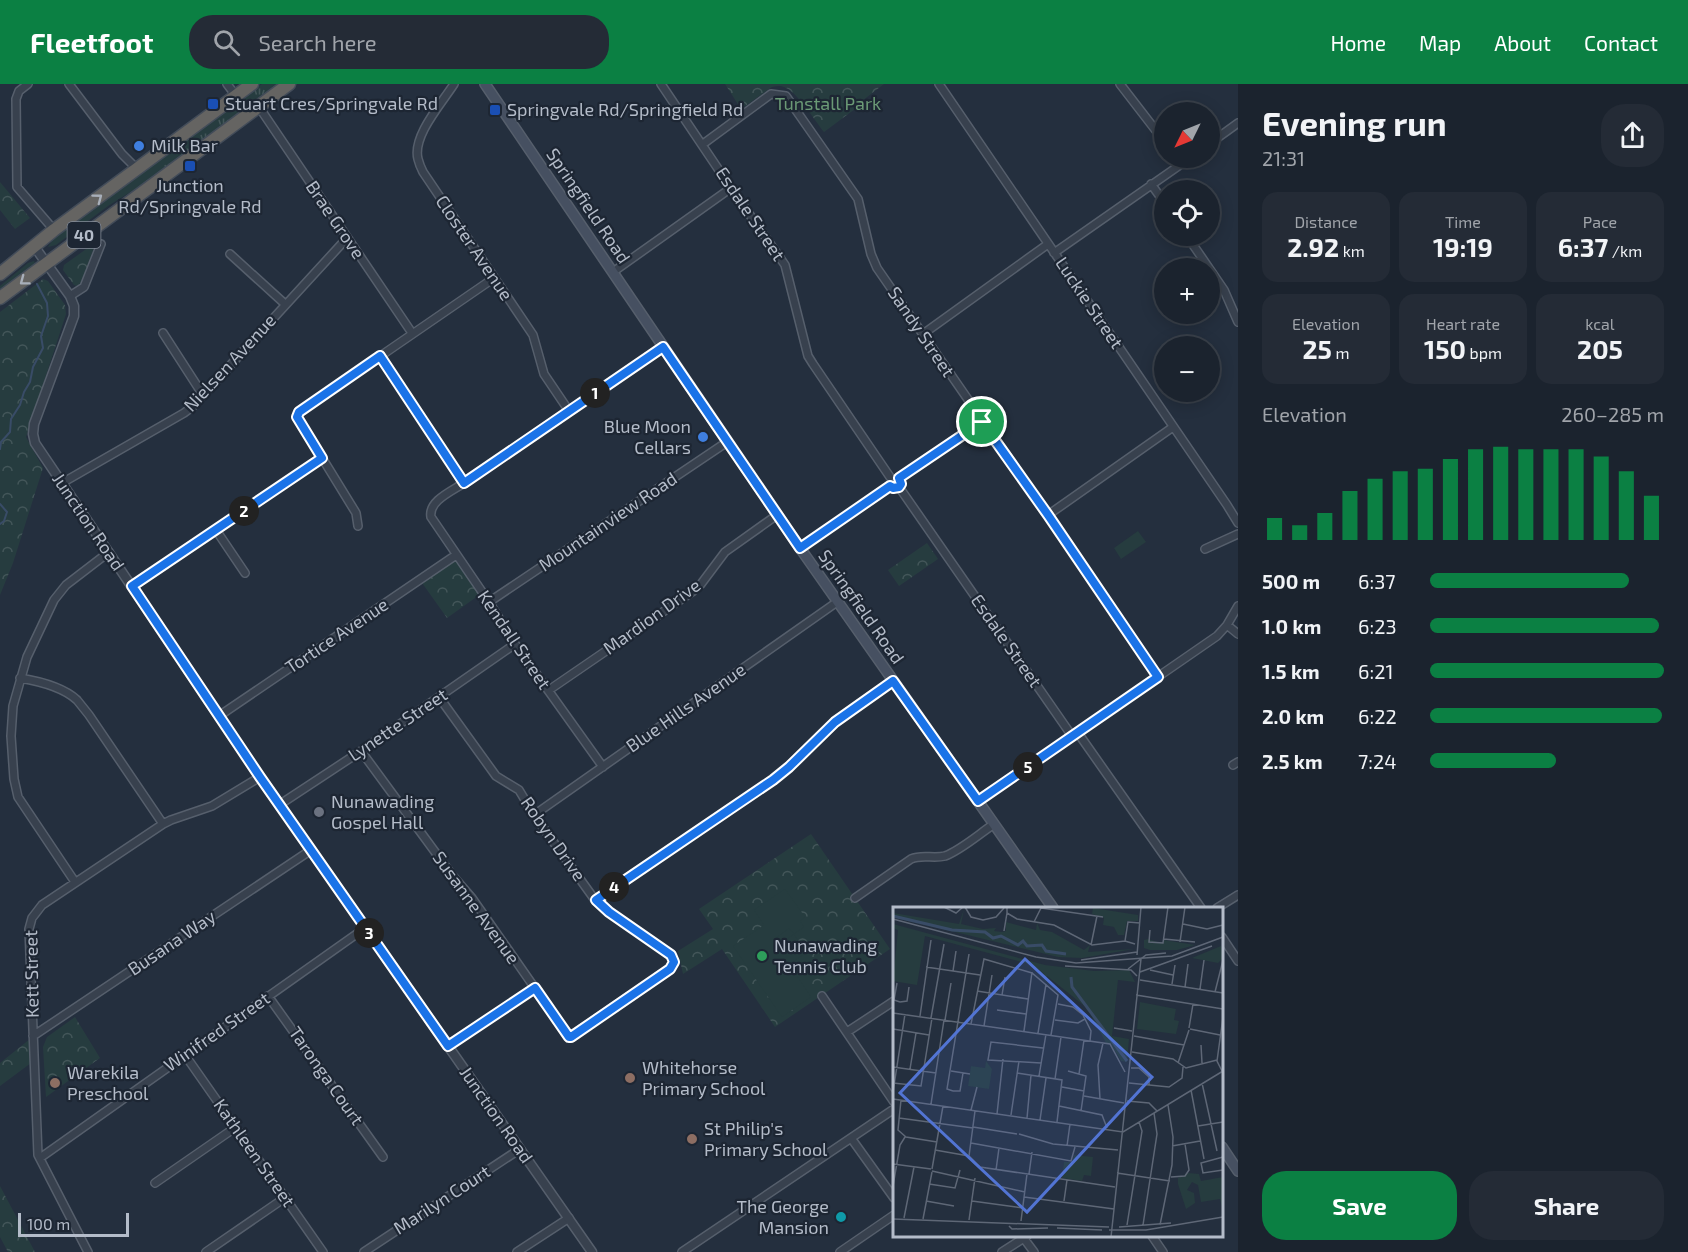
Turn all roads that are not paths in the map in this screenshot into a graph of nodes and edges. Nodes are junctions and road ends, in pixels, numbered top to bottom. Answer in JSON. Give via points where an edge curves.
{"nodes":[{"id":1,"x":28,"y":84,"type":"edge"},
{"id":2,"x":69,"y":84,"type":"edge"},
{"id":3,"x":227,"y":84,"type":"edge"},
{"id":4,"x":252,"y":84,"type":"edge"},
{"id":5,"x":289,"y":84,"type":"edge"},
{"id":6,"x":454,"y":84,"type":"edge"},
{"id":7,"x":485,"y":84,"type":"edge"},
{"id":8,"x":661,"y":84,"type":"edge"},
{"id":9,"x":939,"y":84,"type":"edge"},
{"id":10,"x":1120,"y":84,"type":"edge"},
{"id":11,"x":236,"y":96,"type":"junction"},
{"id":12,"x":259,"y":107,"type":"junction"},
{"id":13,"x":1238,"y":123,"type":"edge"},
{"id":14,"x":1154,"y":128,"type":"edge"},
{"id":15,"x":1220,"y":136,"type":"edge"},
{"id":16,"x":703,"y":144,"type":"junction"},
{"id":17,"x":1170,"y":168,"type":"edge"},
{"id":18,"x":137,"y":169,"type":"junction"},
{"id":19,"x":1152,"y":184,"type":"junction"},
{"id":20,"x":1154,"y":187,"type":"edge"},
{"id":21,"x":731,"y":188,"type":"junction"},
{"id":22,"x":54,"y":230,"type":"junction"},
{"id":23,"x":347,"y":238,"type":"junction"},
{"id":24,"x":101,"y":243,"type":"dead end"},
{"id":25,"x":1048,"y":244,"type":"junction"},
{"id":26,"x":34,"y":246,"type":"junction"},
{"id":27,"x":1194,"y":246,"type":"edge"},
{"id":28,"x":1054,"y":253,"type":"junction"},
{"id":29,"x":230,"y":254,"type":"dead end"},
{"id":30,"x":47,"y":263,"type":"junction"},
{"id":31,"x":613,"y":272,"type":"junction"},
{"id":32,"x":0,"y":274,"type":"edge"},
{"id":33,"x":494,"y":278,"type":"junction"},
{"id":34,"x":70,"y":296,"type":"junction"},
{"id":35,"x":0,"y":298,"type":"edge"},
{"id":36,"x":285,"y":304,"type":"junction"},
{"id":37,"x":1238,"y":322,"type":"edge"},
{"id":38,"x":163,"y":333,"type":"dead end"},
{"id":39,"x":412,"y":333,"type":"junction"},
{"id":40,"x":923,"y":334,"type":"junction"},
{"id":41,"x":663,"y":347,"type":"junction"},
{"id":42,"x":380,"y":356,"type":"junction"},
{"id":43,"x":203,"y":395,"type":"junction"},
{"id":44,"x":569,"y":411,"type":"junction"},
{"id":45,"x":982,"y":422,"type":"junction"},
{"id":46,"x":1173,"y":427,"type":"junction"},
{"id":47,"x":727,"y":442,"type":"junction"},
{"id":48,"x":322,"y":458,"type":"junction"},
{"id":49,"x":890,"y":477,"type":"junction"},
{"id":50,"x":899,"y":478,"type":"junction"},
{"id":51,"x":62,"y":483,"type":"junction"},
{"id":52,"x":464,"y":483,"type":"junction"},
{"id":53,"x":890,"y":486,"type":"junction"},
{"id":54,"x":899,"y":487,"type":"junction"},
{"id":55,"x":777,"y":515,"type":"junction"},
{"id":56,"x":1048,"y":515,"type":"junction"},
{"id":57,"x":1238,"y":523,"type":"edge"},
{"id":58,"x":358,"y":526,"type":"dead end"},
{"id":59,"x":216,"y":530,"type":"junction"},
{"id":60,"x":1238,"y":534,"type":"edge"},
{"id":61,"x":800,"y":548,"type":"junction"},
{"id":62,"x":1205,"y":549,"type":"dead end"},
{"id":63,"x":109,"y":552,"type":"junction"},
{"id":64,"x":456,"y":555,"type":"junction"},
{"id":65,"x":245,"y":573,"type":"dead end"},
{"id":66,"x":132,"y":586,"type":"junction"},
{"id":67,"x":489,"y":602,"type":"junction"},
{"id":68,"x":837,"y":602,"type":"junction"},
{"id":69,"x":1238,"y":606,"type":"edge"},
{"id":70,"x":1227,"y":625,"type":"junction"},
{"id":71,"x":1238,"y":634,"type":"edge"},
{"id":72,"x":515,"y":644,"type":"junction"},
{"id":73,"x":1158,"y":677,"type":"junction"},
{"id":74,"x":20,"y":678,"type":"junction"},
{"id":75,"x":893,"y":681,"type":"junction"},
{"id":76,"x":549,"y":690,"type":"junction"},
{"id":77,"x":439,"y":697,"type":"junction"},
{"id":78,"x":219,"y":716,"type":"junction"},
{"id":79,"x":1075,"y":734,"type":"junction"},
{"id":80,"x":360,"y":751,"type":"junction"},
{"id":81,"x":603,"y":767,"type":"junction"},
{"id":82,"x":260,"y":777,"type":"junction"},
{"id":83,"x":978,"y":801,"type":"junction"},
{"id":84,"x":279,"y":805,"type":"junction"},
{"id":85,"x":534,"y":815,"type":"junction"},
{"id":86,"x":163,"y":824,"type":"junction"},
{"id":87,"x":994,"y":824,"type":"junction"},
{"id":88,"x":311,"y":850,"type":"junction"},
{"id":89,"x":75,"y":882,"type":"junction"},
{"id":90,"x":1238,"y":895,"type":"edge"},
{"id":91,"x":855,"y":898,"type":"dead end"},
{"id":92,"x":596,"y":900,"type":"junction"},
{"id":93,"x":1052,"y":907,"type":"edge"},
{"id":94,"x":1200,"y":907,"type":"edge"},
{"id":95,"x":1220,"y":907,"type":"edge"},
{"id":96,"x":365,"y":928,"type":"junction"},
{"id":97,"x":1223,"y":940,"type":"edge"},
{"id":98,"x":1238,"y":961,"type":"edge"},
{"id":99,"x":535,"y":988,"type":"junction"},
{"id":100,"x":268,"y":996,"type":"junction"},
{"id":101,"x":822,"y":996,"type":"dead end"},
{"id":102,"x":893,"y":1002,"type":"edge"},
{"id":103,"x":847,"y":1032,"type":"junction"},
{"id":104,"x":33,"y":1036,"type":"junction"},
{"id":105,"x":569,"y":1037,"type":"joint"},
{"id":106,"x":448,"y":1046,"type":"junction"},
{"id":107,"x":185,"y":1055,"type":"junction"},
{"id":108,"x":893,"y":1100,"type":"edge"},
{"id":109,"x":893,"y":1110,"type":"edge"},
{"id":110,"x":236,"y":1127,"type":"junction"},
{"id":111,"x":851,"y":1138,"type":"junction"},
{"id":112,"x":520,"y":1149,"type":"junction"},
{"id":113,"x":1223,"y":1150,"type":"edge"},
{"id":114,"x":383,"y":1157,"type":"dead end"},
{"id":115,"x":40,"y":1158,"type":"junction"},
{"id":116,"x":1238,"y":1171,"type":"edge"},
{"id":117,"x":155,"y":1183,"type":"dead end"},
{"id":118,"x":286,"y":1197,"type":"junction"},
{"id":119,"x":893,"y":1197,"type":"edge"},
{"id":120,"x":893,"y":1216,"type":"edge"},
{"id":121,"x":568,"y":1218,"type":"junction"},
{"id":122,"x":1023,"y":1237,"type":"edge"},
{"id":123,"x":1025,"y":1237,"type":"edge"},
{"id":124,"x":1153,"y":1237,"type":"edge"},
{"id":125,"x":88,"y":1252,"type":"edge"},
{"id":126,"x":206,"y":1252,"type":"edge"},
{"id":127,"x":323,"y":1252,"type":"edge"},
{"id":128,"x":364,"y":1252,"type":"edge"},
{"id":129,"x":517,"y":1252,"type":"edge"},
{"id":130,"x":592,"y":1252,"type":"edge"},
{"id":131,"x":682,"y":1252,"type":"edge"},
{"id":132,"x":840,"y":1252,"type":"edge"},
{"id":133,"x":1002,"y":1252,"type":"edge"},
{"id":134,"x":1034,"y":1252,"type":"edge"},
{"id":135,"x":1163,"y":1252,"type":"edge"}],
"edges":[{"from":1,"to":22,"type":"street","via":[[16,99],[16,187]]},
{"from":2,"to":18,"type":"street"},
{"from":3,"to":11,"type":"street"},
{"from":4,"to":11,"type":"highway","number":"40"},
{"from":5,"to":12,"type":"highway","number":"40"},
{"from":6,"to":33,"type":"street","name":"Closter Avenue","via":[[423,131],[417,159]]},
{"from":7,"to":31,"type":"main road","name":"Springfield Road"},
{"from":8,"to":16,"type":"street","name":"Esdale Street"},
{"from":9,"to":25,"type":"street","name":"Luckie Street"},
{"from":10,"to":14,"type":"street"},
{"from":11,"to":18,"type":"highway","number":"40"},
{"from":12,"to":23,"type":"street","name":"Brae Grove"},
{"from":12,"to":30,"type":"highway","number":"40"},
{"from":13,"to":15,"type":"street"},
{"from":16,"to":21,"type":"street","name":"Esdale Street"},
{"from":16,"to":40,"type":"street","name":"Sandy Street","via":[[771,94],[786,96],[858,199],[877,268]]},
{"from":17,"to":19,"type":"street"},
{"from":22,"to":18,"type":"highway","number":"40","one_way":true},
{"from":19,"to":20,"type":"street"},
{"from":19,"to":28,"type":"street"},
{"from":21,"to":31,"type":"street"},
{"from":21,"to":49,"type":"street","name":"Esdale Street","via":[[785,265],[808,356]]},
{"from":22,"to":26,"type":"highway","number":"40"},
{"from":23,"to":36,"type":"street","name":"Nielsen Avenue"},
{"from":23,"to":39,"type":"street","name":"Brae Grove"},
{"from":24,"to":34,"type":"street","via":[[84,287]]},
{"from":25,"to":28,"type":"street","name":"Luckie Street"},
{"from":25,"to":40,"type":"street"},
{"from":26,"to":30,"type":"street"},
{"from":26,"to":32,"type":"highway","number":"40"},
{"from":27,"to":37,"type":"street","via":[[1224,290]]},
{"from":28,"to":46,"type":"street","name":"Luckie Street"},
{"from":29,"to":36,"type":"street"},
{"from":30,"to":34,"type":"street"},
{"from":30,"to":35,"type":"highway","number":"40","one_way":true},
{"from":31,"to":41,"type":"main road","name":"Springfield Road"},
{"from":33,"to":39,"type":"street"},
{"from":33,"to":44,"type":"street","name":"Closter Avenue","via":[[533,335],[544,375]]},
{"from":34,"to":51,"type":"street","name":"Junction Road","via":[[74,316],[33,434]]},
{"from":36,"to":43,"type":"street","name":"Nielsen Avenue"},
{"from":38,"to":43,"type":"street"},
{"from":39,"to":42,"type":"street"},
{"from":40,"to":45,"type":"street","name":"Sandy Street"},
{"from":41,"to":44,"type":"street"},
{"from":41,"to":47,"type":"main road","name":"Springfield Road"},
{"from":42,"to":48,"type":"street","via":[[299,412],[297,417]]},
{"from":42,"to":52,"type":"street"},
{"from":43,"to":51,"type":"street","name":"Nielsen Avenue","via":[[184,413]]},
{"from":44,"to":52,"type":"street"},
{"from":45,"to":50,"type":"street"},
{"from":45,"to":56,"type":"street","name":"Sandy Street"},
{"from":46,"to":56,"type":"street"},
{"from":46,"to":57,"type":"street","name":"Luckie Street"},
{"from":47,"to":55,"type":"main road","name":"Springfield Road"},
{"from":47,"to":67,"type":"street","name":"Mountainview Road"},
{"from":48,"to":58,"type":"street","via":[[356,513]]},
{"from":48,"to":59,"type":"street"},
{"from":49,"to":50,"type":"street"},
{"from":49,"to":53,"type":"street"},
{"from":50,"to":54,"type":"street"},
{"from":51,"to":63,"type":"street","name":"Junction Road"},
{"from":52,"to":64,"type":"street","name":"Kendall Street","via":[[433,504],[430,511]]},
{"from":53,"to":54,"type":"street"},
{"from":53,"to":61,"type":"street"},
{"from":54,"to":79,"type":"street","name":"Esdale Street"},
{"from":55,"to":61,"type":"main road","name":"Springfield Road"},
{"from":55,"to":76,"type":"street","name":"Mardion Drive","via":[[725,552],[692,592]]},
{"from":56,"to":73,"type":"street","name":"Sandy Street"},
{"from":59,"to":65,"type":"street"},
{"from":59,"to":66,"type":"street"},
{"from":60,"to":62,"type":"street"},
{"from":61,"to":68,"type":"main road","name":"Springfield Road"},
{"from":63,"to":66,"type":"street","name":"Junction Road"},
{"from":63,"to":74,"type":"street","via":[[66,585],[54,600]]},
{"from":64,"to":67,"type":"street","name":"Kendall Street"},
{"from":64,"to":78,"type":"street","name":"Tortice Avenue"},
{"from":66,"to":78,"type":"street","name":"Junction Road"},
{"from":67,"to":72,"type":"street","name":"Kendall Street"},
{"from":68,"to":75,"type":"main road","name":"Springfield Road"},
{"from":68,"to":81,"type":"street","name":"Blue Hills Avenue"},
{"from":69,"to":70,"type":"street"},
{"from":70,"to":71,"type":"street"},
{"from":70,"to":73,"type":"street"},
{"from":72,"to":76,"type":"street","name":"Kendall Street"},
{"from":72,"to":77,"type":"street","name":"Lynette Street"},
{"from":73,"to":79,"type":"street"},
{"from":74,"to":86,"type":"street","via":[[76,699]]},
{"from":74,"to":89,"type":"street","via":[[11,736],[18,797]]},
{"from":75,"to":83,"type":"main road","name":"Springfield Road"},
{"from":75,"to":92,"type":"street","via":[[835,722],[773,780]]},
{"from":76,"to":81,"type":"street","name":"Kendall Street"},
{"from":77,"to":80,"type":"street","name":"Lynette Street"},
{"from":77,"to":85,"type":"street","name":"Robyn Drive","via":[[496,776],[519,790]]},
{"from":78,"to":82,"type":"street","name":"Junction Road"},
{"from":79,"to":83,"type":"street"},
{"from":79,"to":94,"type":"street","name":"Esdale Street"},
{"from":80,"to":84,"type":"street","name":"Lynette Street"},
{"from":80,"to":99,"type":"street","name":"Susanne Avenue"},
{"from":81,"to":85,"type":"street","name":"Blue Hills Avenue"},
{"from":82,"to":84,"type":"street","name":"Junction Road"},
{"from":82,"to":86,"type":"street","name":"Kett Street","via":[[212,806]]},
{"from":83,"to":87,"type":"main road","name":"Springfield Road"},
{"from":84,"to":88,"type":"street","name":"Junction Road"},
{"from":85,"to":92,"type":"street","name":"Robyn Drive"},
{"from":86,"to":89,"type":"street","name":"Kett Street"},
{"from":87,"to":91,"type":"street","via":[[947,855],[911,860]]},
{"from":87,"to":93,"type":"main road","name":"Springfield Road"},
{"from":88,"to":96,"type":"street","name":"Junction Road"},
{"from":88,"to":104,"type":"street","name":"Busana Way"},
{"from":89,"to":104,"type":"street","name":"Kett Street","via":[[42,905],[29,928]]},
{"from":90,"to":95,"type":"street"},
{"from":92,"to":105,"type":"street","name":"Robyn Drive","via":[[671,955],[674,962],[670,969]]},
{"from":96,"to":100,"type":"street","name":"Winifred Street"},
{"from":96,"to":106,"type":"street","name":"Junction Road"},
{"from":97,"to":98,"type":"street"},
{"from":99,"to":105,"type":"street","name":"Susanne Avenue"},
{"from":99,"to":106,"type":"street"},
{"from":100,"to":107,"type":"street","name":"Winifred Street"},
{"from":100,"to":114,"type":"street","name":"Taronga Court"},
{"from":101,"to":103,"type":"street"},
{"from":102,"to":103,"type":"street"},
{"from":103,"to":108,"type":"street"},
{"from":104,"to":115,"type":"street","name":"Kett Street"},
{"from":106,"to":112,"type":"street","name":"Junction Road"},
{"from":107,"to":110,"type":"street","name":"Kathleen Street"},
{"from":107,"to":115,"type":"street","name":"Winifred Street"},
{"from":109,"to":111,"type":"street"},
{"from":110,"to":117,"type":"street"},
{"from":110,"to":118,"type":"street","name":"Kathleen Street"},
{"from":111,"to":119,"type":"street"},
{"from":111,"to":131,"type":"street"},
{"from":112,"to":121,"type":"street","name":"Junction Road"},
{"from":112,"to":128,"type":"street","name":"Marilyn Court"},
{"from":113,"to":116,"type":"main road"},
{"from":115,"to":125,"type":"street","name":"Kett Street"},
{"from":118,"to":126,"type":"street"},
{"from":118,"to":127,"type":"street","name":"Kathleen Street"},
{"from":120,"to":132,"type":"street"},
{"from":121,"to":129,"type":"street"},
{"from":121,"to":130,"type":"street","name":"Junction Road"},
{"from":122,"to":133,"type":"street"},
{"from":123,"to":134,"type":"street"},
{"from":124,"to":135,"type":"street"}]}
